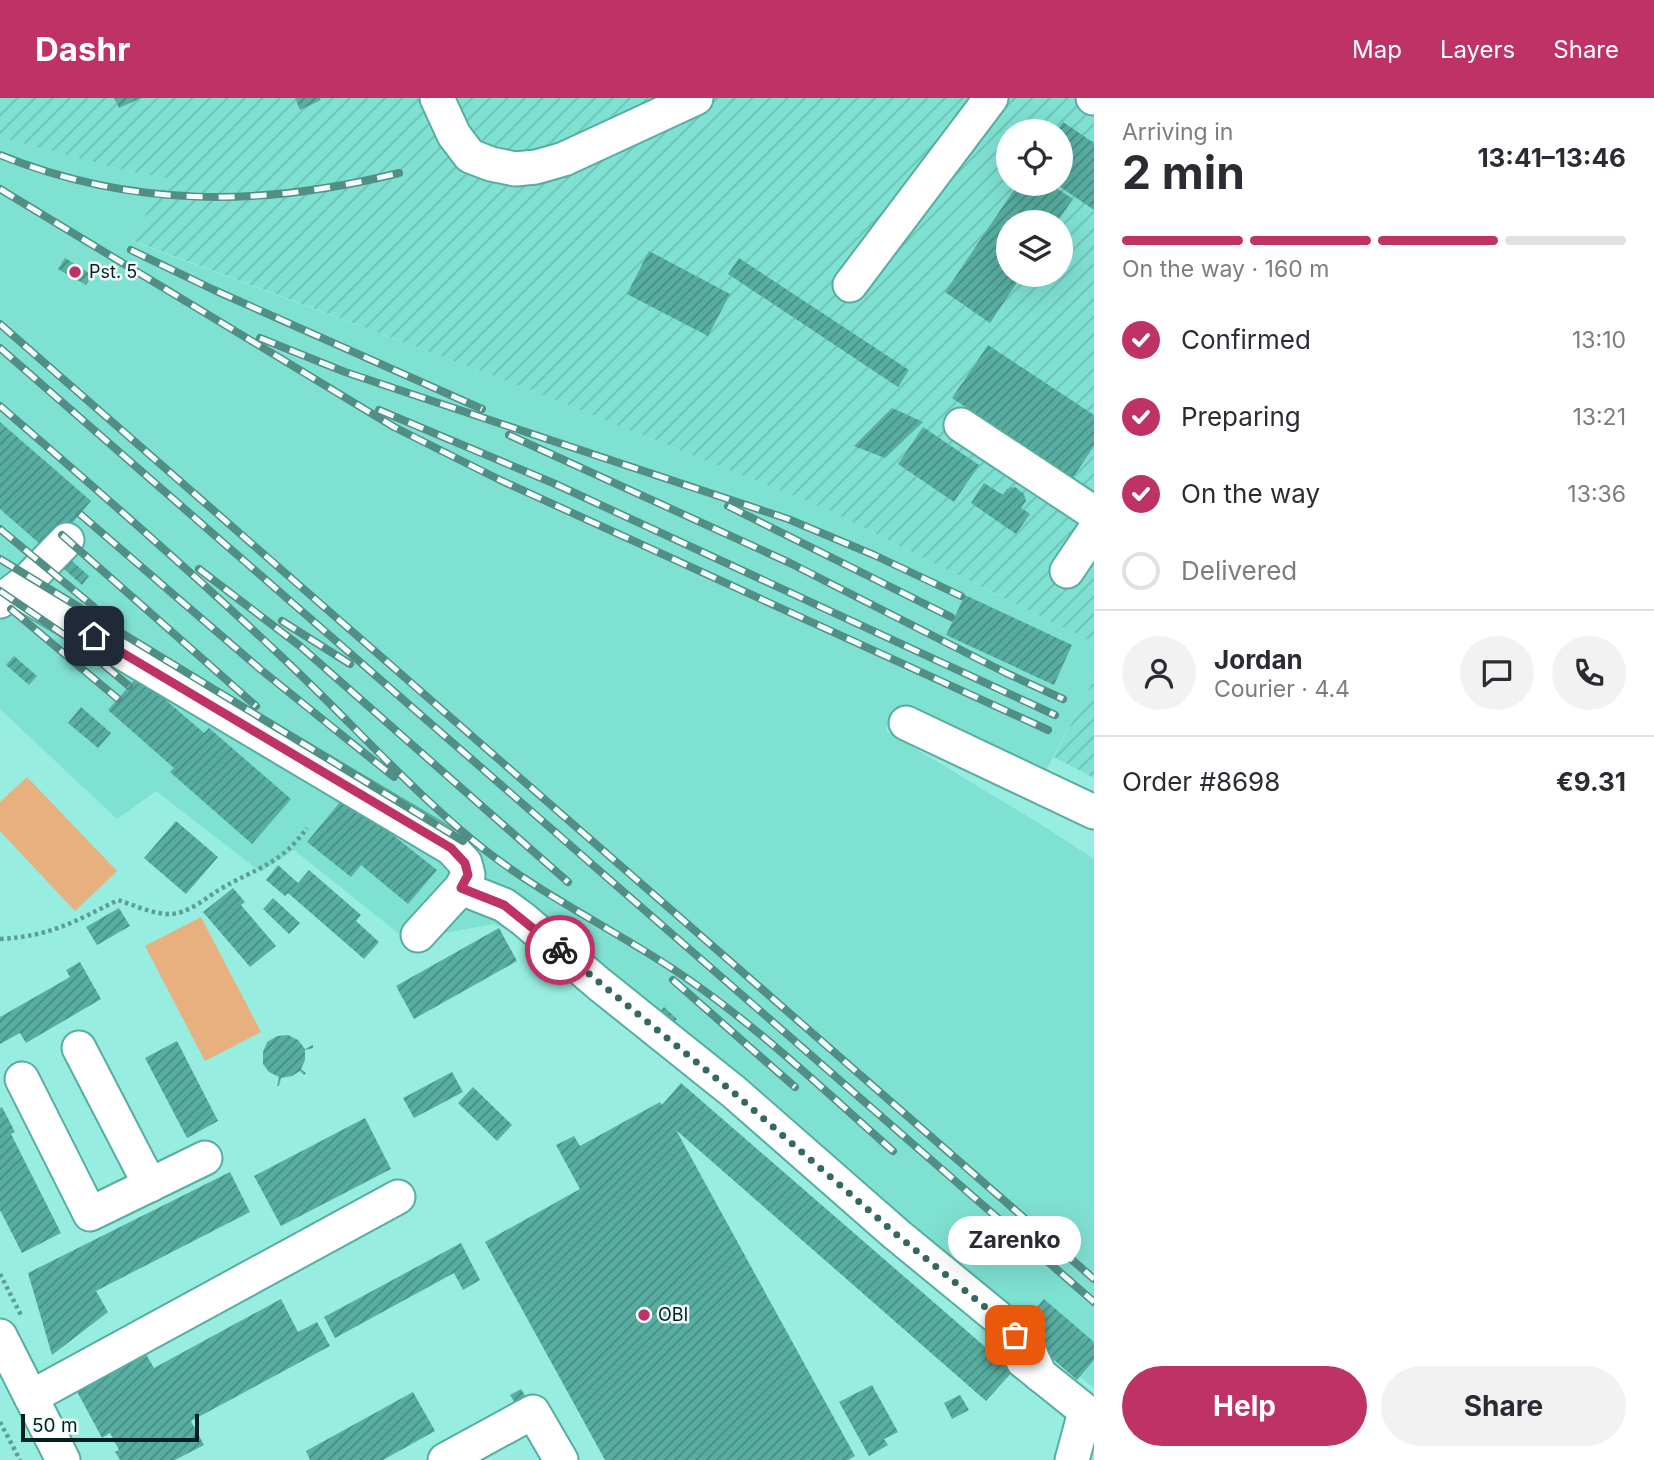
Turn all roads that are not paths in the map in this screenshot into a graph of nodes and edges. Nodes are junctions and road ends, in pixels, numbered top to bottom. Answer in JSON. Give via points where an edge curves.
{"nodes":[{"id":1,"x":437,"y":98,"type":"edge"},
{"id":2,"x":696,"y":98,"type":"edge"},
{"id":3,"x":991,"y":98,"type":"edge"},
{"id":4,"x":850,"y":285,"type":"dead end"},
{"id":5,"x":961,"y":425,"type":"dead end"},
{"id":6,"x":1094,"y":513,"type":"edge"},
{"id":7,"x":1094,"y":531,"type":"edge"},
{"id":8,"x":68,"y":540,"type":"dead end"},
{"id":9,"x":1067,"y":571,"type":"dead end"},
{"id":10,"x":8,"y":595,"type":"edge"},
{"id":11,"x":906,"y":723,"type":"dead end"},
{"id":12,"x":1094,"y":812,"type":"edge"},
{"id":13,"x":461,"y":888,"type":"junction"},
{"id":14,"x":418,"y":934,"type":"dead end"},
{"id":15,"x":560,"y":978,"type":"dead end"},
{"id":16,"x":79,"y":1048,"type":"dead end"},
{"id":17,"x":22,"y":1079,"type":"dead end"},
{"id":18,"x":205,"y":1158,"type":"dead end"},
{"id":19,"x":150,"y":1185,"type":"junction"},
{"id":20,"x":398,"y":1197,"type":"dead end"},
{"id":21,"x":0,"y":1336,"type":"edge"},
{"id":22,"x":1040,"y":1375,"type":"junction"},
{"id":23,"x":31,"y":1397,"type":"junction"},
{"id":24,"x":1089,"y":1415,"type":"edge"},
{"id":25,"x":63,"y":1460,"type":"edge"},
{"id":26,"x":445,"y":1460,"type":"edge"},
{"id":27,"x":560,"y":1460,"type":"edge"},
{"id":28,"x":1072,"y":1460,"type":"edge"}],
"edges":[{"from":1,"to":2,"type":"street","via":[[454,135],[470,156],[515,169],[564,159]]},
{"from":3,"to":4,"type":"street"},
{"from":5,"to":6,"type":"street"},
{"from":7,"to":9,"type":"street"},
{"from":8,"to":10,"type":"street"},
{"from":10,"to":13,"type":"street","via":[[451,848],[465,863],[468,875]]},
{"from":11,"to":12,"type":"street"},
{"from":13,"to":14,"type":"street"},
{"from":13,"to":22,"type":"street","via":[[504,905],[523,919],[734,1093],[1002,1321],[1028,1349]]},
{"from":15,"to":22,"type":"street","via":[[684,1070]]},
{"from":16,"to":19,"type":"street"},
{"from":17,"to":19,"type":"street","via":[[90,1213]]},
{"from":18,"to":19,"type":"street"},
{"from":20,"to":23,"type":"street"},
{"from":21,"to":23,"type":"street"},
{"from":22,"to":24,"type":"street"},
{"from":23,"to":25,"type":"street"},
{"from":24,"to":28,"type":"street"},
{"from":26,"to":27,"type":"street","via":[[533,1412]]}]}
